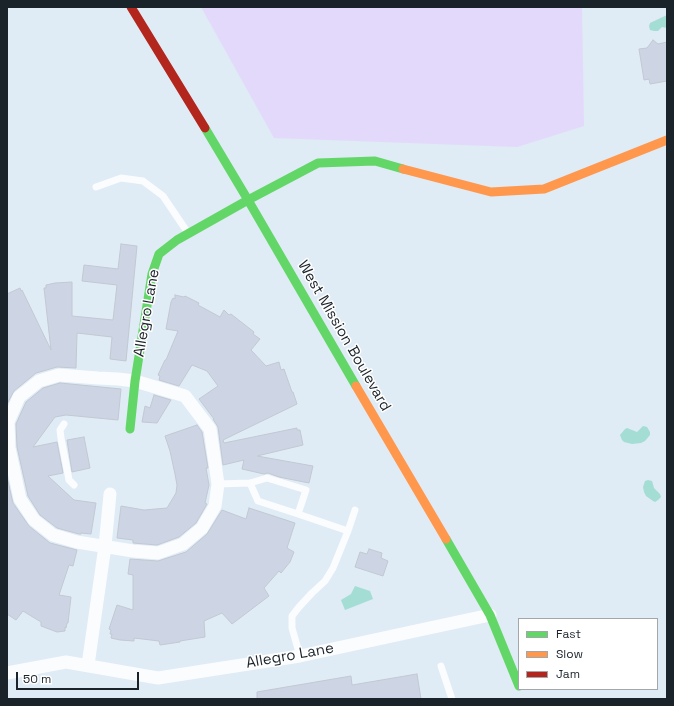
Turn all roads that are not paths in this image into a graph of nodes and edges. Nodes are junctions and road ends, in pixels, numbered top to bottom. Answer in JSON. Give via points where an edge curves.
{"nodes":[{"id":1,"x":131,"y":7,"type":"edge"},
{"id":2,"x":667,"y":140,"type":"edge"},
{"id":3,"x":96,"y":187,"type":"dead end"},
{"id":4,"x":248,"y":200,"type":"junction"},
{"id":5,"x":188,"y":234,"type":"junction"},
{"id":6,"x":135,"y":381,"type":"junction"},
{"id":7,"x":64,"y":424,"type":"dead end"},
{"id":8,"x":130,"y":429,"type":"dead end"},
{"id":9,"x":8,"y":448,"type":"edge"},
{"id":10,"x":250,"y":483,"type":"junction"},
{"id":11,"x":218,"y":484,"type":"junction"},
{"id":12,"x":74,"y":485,"type":"dead end"},
{"id":13,"x":110,"y":494,"type":"dead end"},
{"id":14,"x":355,"y":510,"type":"dead end"},
{"id":15,"x":298,"y":514,"type":"junction"},
{"id":16,"x":348,"y":531,"type":"junction"},
{"id":17,"x":105,"y":546,"type":"junction"},
{"id":18,"x":490,"y":615,"type":"junction"},
{"id":19,"x":300,"y":656,"type":"junction"},
{"id":20,"x":88,"y":665,"type":"junction"},
{"id":21,"x":441,"y":666,"type":"dead end"},
{"id":22,"x":7,"y":672,"type":"edge"},
{"id":23,"x":518,"y":685,"type":"edge"},
{"id":24,"x":452,"y":699,"type":"edge"}],
"edges":[{"from":1,"to":4,"type":"main road","name":"West Mission Boulevard"},
{"from":2,"to":4,"type":"main road","name":"Allegro Lane","via":[[544,189],[491,192],[375,161],[318,163]]},
{"from":3,"to":5,"type":"lane","via":[[121,178],[143,181],[163,196]]},
{"from":4,"to":5,"type":"main road","name":"Allegro Lane"},
{"from":4,"to":18,"type":"main road","name":"West Mission Boulevard"},
{"from":5,"to":6,"type":"main road","name":"Allegro Lane","via":[[159,254],[152,274]]},
{"from":6,"to":8,"type":"main road","name":"Allegro Lane"},
{"from":6,"to":9,"type":"street","via":[[59,375],[39,381],[19,397],[8,422]]},
{"from":6,"to":11,"type":"street","via":[[185,396],[210,429]]},
{"from":7,"to":12,"type":"lane","via":[[60,430],[61,438],[69,480]]},
{"from":9,"to":17,"type":"street","via":[[20,499],[34,520],[53,535]]},
{"from":10,"to":11,"type":"lane"},
{"from":10,"to":15,"type":"lane","via":[[258,501]]},
{"from":10,"to":15,"type":"lane","via":[[267,478],[306,490]]},
{"from":11,"to":17,"type":"street","via":[[215,506],[202,528],[184,544],[158,553]]},
{"from":13,"to":17,"type":"street"},
{"from":14,"to":16,"type":"lane"},
{"from":15,"to":16,"type":"lane"},
{"from":16,"to":19,"type":"lane","via":[[326,581],[292,616],[292,628]]},
{"from":17,"to":20,"type":"street"},
{"from":18,"to":19,"type":"street","name":"Allegro Lane"},
{"from":18,"to":23,"type":"main road","name":"West Mission Boulevard"},
{"from":19,"to":20,"type":"street","name":"Allegro Lane","via":[[158,678]]},
{"from":20,"to":22,"type":"street","name":"Allegro Lane","via":[[66,662]]},
{"from":21,"to":24,"type":"lane"}]}
